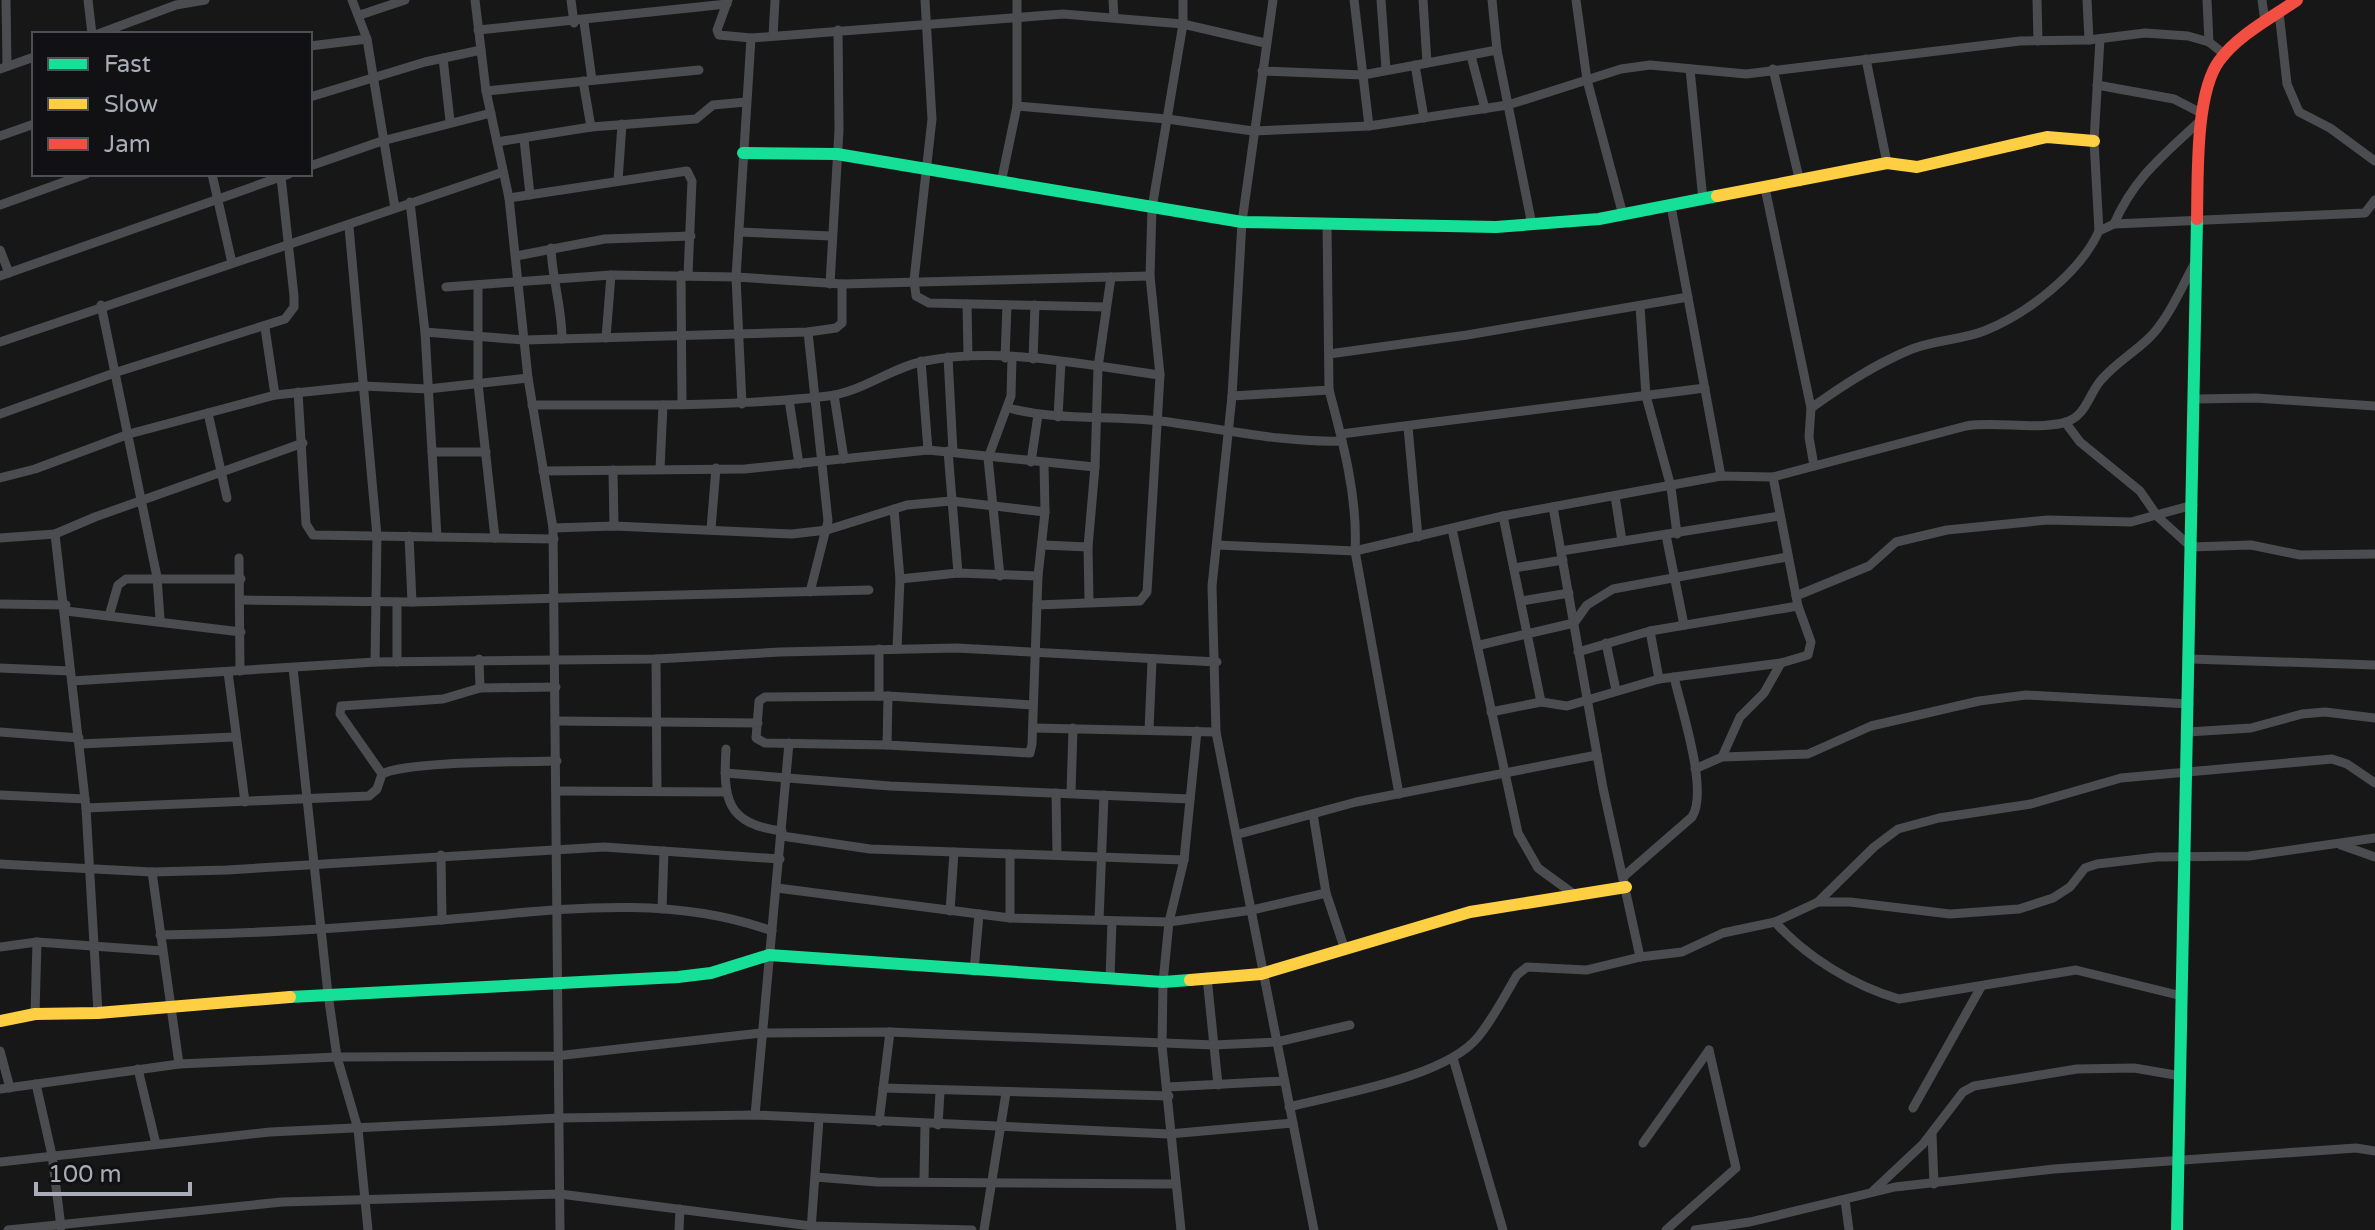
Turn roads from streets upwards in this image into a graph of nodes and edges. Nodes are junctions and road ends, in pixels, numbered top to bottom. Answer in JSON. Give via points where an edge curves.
{"nodes":[{"id":1,"x":6,"y":0,"type":"edge"},
{"id":2,"x":88,"y":0,"type":"edge"},
{"id":3,"x":205,"y":0,"type":"edge"},
{"id":4,"x":352,"y":0,"type":"edge"},
{"id":5,"x":405,"y":0,"type":"edge"},
{"id":6,"x":475,"y":0,"type":"edge"},
{"id":7,"x":571,"y":0,"type":"edge"},
{"id":8,"x":775,"y":0,"type":"edge"},
{"id":9,"x":925,"y":0,"type":"edge"},
{"id":10,"x":1017,"y":0,"type":"edge"},
{"id":11,"x":1113,"y":0,"type":"edge"},
{"id":12,"x":1183,"y":0,"type":"edge"},
{"id":13,"x":1273,"y":0,"type":"edge"},
{"id":14,"x":1354,"y":0,"type":"edge"},
{"id":15,"x":1381,"y":0,"type":"edge"},
{"id":16,"x":1423,"y":0,"type":"edge"},
{"id":17,"x":1492,"y":0,"type":"edge"},
{"id":18,"x":1576,"y":0,"type":"edge"},
{"id":19,"x":2037,"y":0,"type":"edge"},
{"id":20,"x":2087,"y":0,"type":"edge"},
{"id":21,"x":2207,"y":0,"type":"edge"},
{"id":22,"x":2254,"y":0,"type":"edge"},
{"id":23,"x":2262,"y":0,"type":"edge"},
{"id":24,"x":2297,"y":0,"type":"edge"},
{"id":25,"x":727,"y":2,"type":"edge"},
{"id":26,"x":2279,"y":12,"type":"junction"},
{"id":27,"x":360,"y":15,"type":"junction"},
{"id":28,"x":1018,"y":15,"type":"junction"},
{"id":29,"x":1114,"y":17,"type":"junction"},
{"id":30,"x":2264,"y":17,"type":"junction"},
{"id":31,"x":579,"y":22,"type":"junction"},
{"id":32,"x":925,"y":23,"type":"junction"},
{"id":33,"x":1183,"y":24,"type":"junction"},
{"id":34,"x":478,"y":30,"type":"junction"},
{"id":35,"x":838,"y":30,"type":"junction"},
{"id":36,"x":95,"y":32,"type":"edge"},
{"id":37,"x":101,"y":32,"type":"edge"},
{"id":38,"x":773,"y":36,"type":"junction"},
{"id":39,"x":751,"y":38,"type":"junction"},
{"id":40,"x":367,"y":39,"type":"junction"},
{"id":41,"x":2094,"y":40,"type":"junction"},
{"id":42,"x":2038,"y":41,"type":"junction"},
{"id":43,"x":2209,"y":42,"type":"junction"},
{"id":44,"x":1265,"y":43,"type":"junction"},
{"id":45,"x":312,"y":46,"type":"edge"},
{"id":46,"x":481,"y":50,"type":"junction"},
{"id":47,"x":1497,"y":50,"type":"junction"},
{"id":48,"x":2224,"y":54,"type":"junction"},
{"id":49,"x":1471,"y":56,"type":"junction"},
{"id":50,"x":32,"y":58,"type":"edge"},
{"id":51,"x":443,"y":58,"type":"junction"},
{"id":52,"x":1866,"y":59,"type":"junction"},
{"id":53,"x":1427,"y":63,"type":"junction"},
{"id":54,"x":1415,"y":65,"type":"junction"},
{"id":55,"x":4,"y":68,"type":"edge"},
{"id":56,"x":1386,"y":69,"type":"junction"},
{"id":57,"x":1690,"y":69,"type":"junction"},
{"id":58,"x":1773,"y":69,"type":"junction"},
{"id":59,"x":699,"y":70,"type":"dead end"},
{"id":60,"x":1262,"y":71,"type":"junction"},
{"id":61,"x":1363,"y":75,"type":"junction"},
{"id":62,"x":372,"y":79,"type":"junction"},
{"id":63,"x":1587,"y":80,"type":"junction"},
{"id":64,"x":587,"y":81,"type":"junction"},
{"id":65,"x":2097,"y":85,"type":"junction"},
{"id":66,"x":486,"y":91,"type":"junction"},
{"id":67,"x":312,"y":96,"type":"edge"},
{"id":68,"x":746,"y":102,"type":"junction"},
{"id":69,"x":1508,"y":105,"type":"junction"},
{"id":70,"x":1017,"y":106,"type":"junction"},
{"id":71,"x":1485,"y":109,"type":"junction"},
{"id":72,"x":491,"y":113,"type":"junction"},
{"id":73,"x":2203,"y":117,"type":"junction"},
{"id":74,"x":1424,"y":118,"type":"junction"},
{"id":75,"x":1167,"y":119,"type":"junction"},
{"id":76,"x":450,"y":121,"type":"junction"},
{"id":77,"x":622,"y":124,"type":"junction"},
{"id":78,"x":32,"y":125,"type":"edge"},
{"id":79,"x":1369,"y":126,"type":"junction"},
{"id":80,"x":591,"y":127,"type":"junction"},
{"id":81,"x":1253,"y":131,"type":"junction"},
{"id":82,"x":0,"y":136,"type":"edge"},
{"id":83,"x":524,"y":139,"type":"junction"},
{"id":84,"x":382,"y":141,"type":"junction"},
{"id":85,"x":2094,"y":141,"type":"junction"},
{"id":86,"x":497,"y":142,"type":"junction"},
{"id":87,"x":743,"y":153,"type":"junction"},
{"id":88,"x":837,"y":154,"type":"junction"},
{"id":89,"x":2375,"y":161,"type":"edge"},
{"id":90,"x":1887,"y":163,"type":"junction"},
{"id":91,"x":312,"y":165,"type":"edge"},
{"id":92,"x":928,"y":170,"type":"junction"},
{"id":93,"x":503,"y":172,"type":"junction"},
{"id":94,"x":80,"y":176,"type":"edge"},
{"id":95,"x":212,"y":176,"type":"edge"},
{"id":96,"x":282,"y":176,"type":"edge"},
{"id":97,"x":285,"y":176,"type":"edge"},
{"id":98,"x":618,"y":181,"type":"junction"},
{"id":99,"x":1800,"y":182,"type":"junction"},
{"id":100,"x":1001,"y":183,"type":"junction"},
{"id":101,"x":1765,"y":188,"type":"junction"},
{"id":102,"x":530,"y":195,"type":"junction"},
{"id":103,"x":509,"y":198,"type":"junction"},
{"id":104,"x":1703,"y":200,"type":"junction"},
{"id":105,"x":2375,"y":200,"type":"edge"},
{"id":106,"x":217,"y":201,"type":"junction"},
{"id":107,"x":410,"y":202,"type":"junction"},
{"id":108,"x":0,"y":205,"type":"edge"},
{"id":109,"x":1671,"y":206,"type":"junction"},
{"id":110,"x":395,"y":208,"type":"junction"},
{"id":111,"x":1152,"y":208,"type":"junction"},
{"id":112,"x":1623,"y":215,"type":"junction"},
{"id":113,"x":2197,"y":218,"type":"junction"},
{"id":114,"x":1242,"y":222,"type":"junction"},
{"id":115,"x":1327,"y":223,"type":"junction"},
{"id":116,"x":2114,"y":224,"type":"junction"},
{"id":117,"x":1532,"y":225,"type":"junction"},
{"id":118,"x":349,"y":227,"type":"junction"},
{"id":119,"x":2099,"y":231,"type":"junction"},
{"id":120,"x":739,"y":232,"type":"junction"},
{"id":121,"x":691,"y":236,"type":"junction"},
{"id":122,"x":831,"y":236,"type":"junction"},
{"id":123,"x":289,"y":246,"type":"junction"},
{"id":124,"x":551,"y":248,"type":"junction"},
{"id":125,"x":0,"y":250,"type":"edge"},
{"id":126,"x":516,"y":256,"type":"junction"},
{"id":127,"x":2197,"y":259,"type":"junction"},
{"id":128,"x":232,"y":263,"type":"junction"},
{"id":129,"x":4,"y":275,"type":"edge"},
{"id":130,"x":611,"y":275,"type":"junction"},
{"id":131,"x":685,"y":275,"type":"junction"},
{"id":132,"x":1150,"y":276,"type":"junction"},
{"id":133,"x":736,"y":277,"type":"junction"},
{"id":134,"x":1111,"y":277,"type":"junction"},
{"id":135,"x":552,"y":278,"type":"junction"},
{"id":136,"x":914,"y":280,"type":"junction"},
{"id":137,"x":517,"y":282,"type":"junction"},
{"id":138,"x":830,"y":284,"type":"junction"},
{"id":139,"x":842,"y":284,"type":"junction"},
{"id":140,"x":478,"y":286,"type":"junction"},
{"id":141,"x":446,"y":287,"type":"dead end"},
{"id":142,"x":1688,"y":297,"type":"junction"},
{"id":143,"x":967,"y":304,"type":"junction"},
{"id":144,"x":101,"y":305,"type":"junction"},
{"id":145,"x":1007,"y":305,"type":"junction"},
{"id":146,"x":1035,"y":305,"type":"junction"},
{"id":147,"x":1640,"y":306,"type":"junction"},
{"id":148,"x":1106,"y":307,"type":"junction"},
{"id":149,"x":265,"y":328,"type":"junction"},
{"id":150,"x":425,"y":332,"type":"junction"},
{"id":151,"x":808,"y":332,"type":"junction"},
{"id":152,"x":740,"y":334,"type":"junction"},
{"id":153,"x":477,"y":336,"type":"junction"},
{"id":154,"x":679,"y":336,"type":"junction"},
{"id":155,"x":606,"y":338,"type":"junction"},
{"id":156,"x":562,"y":339,"type":"junction"},
{"id":157,"x":524,"y":340,"type":"junction"},
{"id":158,"x":0,"y":342,"type":"edge"},
{"id":159,"x":1329,"y":354,"type":"junction"},
{"id":160,"x":968,"y":356,"type":"junction"},
{"id":161,"x":948,"y":357,"type":"junction"},
{"id":162,"x":1008,"y":358,"type":"junction"},
{"id":163,"x":1033,"y":359,"type":"junction"},
{"id":164,"x":921,"y":361,"type":"junction"},
{"id":165,"x":1061,"y":362,"type":"junction"},
{"id":166,"x":1098,"y":367,"type":"junction"},
{"id":167,"x":117,"y":372,"type":"junction"},
{"id":168,"x":1160,"y":375,"type":"junction"},
{"id":169,"x":528,"y":378,"type":"junction"},
{"id":170,"x":478,"y":384,"type":"junction"},
{"id":171,"x":363,"y":386,"type":"junction"},
{"id":172,"x":1705,"y":388,"type":"junction"},
{"id":173,"x":428,"y":389,"type":"junction"},
{"id":174,"x":1329,"y":390,"type":"junction"},
{"id":175,"x":298,"y":392,"type":"junction"},
{"id":176,"x":275,"y":395,"type":"junction"},
{"id":177,"x":834,"y":395,"type":"junction"},
{"id":178,"x":1232,"y":396,"type":"junction"},
{"id":179,"x":1646,"y":396,"type":"junction"},
{"id":180,"x":812,"y":398,"type":"junction"},
{"id":181,"x":2196,"y":399,"type":"junction"},
{"id":182,"x":789,"y":400,"type":"junction"},
{"id":183,"x":682,"y":404,"type":"junction"},
{"id":184,"x":742,"y":404,"type":"junction"},
{"id":185,"x":532,"y":405,"type":"junction"},
{"id":186,"x":663,"y":405,"type":"junction"},
{"id":187,"x":2375,"y":406,"type":"edge"},
{"id":188,"x":1008,"y":408,"type":"junction"},
{"id":189,"x":1811,"y":408,"type":"junction"},
{"id":190,"x":208,"y":413,"type":"junction"},
{"id":191,"x":0,"y":414,"type":"edge"},
{"id":192,"x":1038,"y":415,"type":"junction"},
{"id":193,"x":1058,"y":417,"type":"junction"},
{"id":194,"x":1097,"y":420,"type":"junction"},
{"id":195,"x":1157,"y":420,"type":"junction"},
{"id":196,"x":2065,"y":422,"type":"junction"},
{"id":197,"x":1408,"y":427,"type":"junction"},
{"id":198,"x":1229,"y":432,"type":"junction"},
{"id":199,"x":129,"y":434,"type":"junction"},
{"id":200,"x":1341,"y":437,"type":"junction"},
{"id":201,"x":303,"y":443,"type":"junction"},
{"id":202,"x":928,"y":450,"type":"junction"},
{"id":203,"x":950,"y":451,"type":"junction"},
{"id":204,"x":432,"y":452,"type":"junction"},
{"id":205,"x":486,"y":452,"type":"junction"},
{"id":206,"x":988,"y":458,"type":"junction"},
{"id":207,"x":844,"y":459,"type":"junction"},
{"id":208,"x":823,"y":461,"type":"junction"},
{"id":209,"x":1031,"y":462,"type":"junction"},
{"id":210,"x":1044,"y":463,"type":"junction"},
{"id":211,"x":799,"y":464,"type":"junction"},
{"id":212,"x":1814,"y":466,"type":"junction"},
{"id":213,"x":1095,"y":467,"type":"junction"},
{"id":214,"x":716,"y":468,"type":"junction"},
{"id":215,"x":660,"y":469,"type":"junction"},
{"id":216,"x":613,"y":470,"type":"junction"},
{"id":217,"x":543,"y":471,"type":"junction"},
{"id":218,"x":222,"y":472,"type":"junction"},
{"id":219,"x":1721,"y":476,"type":"junction"},
{"id":220,"x":1773,"y":477,"type":"junction"},
{"id":221,"x":0,"y":478,"type":"edge"},
{"id":222,"x":1671,"y":487,"type":"junction"},
{"id":223,"x":1615,"y":496,"type":"junction"},
{"id":224,"x":227,"y":498,"type":"dead end"},
{"id":225,"x":143,"y":501,"type":"junction"},
{"id":226,"x":951,"y":501,"type":"junction"},
{"id":227,"x":993,"y":504,"type":"junction"},
{"id":228,"x":2193,"y":505,"type":"junction"},
{"id":229,"x":1553,"y":507,"type":"junction"},
{"id":230,"x":894,"y":509,"type":"junction"},
{"id":231,"x":1045,"y":512,"type":"junction"},
{"id":232,"x":1503,"y":516,"type":"junction"},
{"id":233,"x":1780,"y":516,"type":"junction"},
{"id":234,"x":2158,"y":517,"type":"junction"},
{"id":235,"x":614,"y":526,"type":"junction"},
{"id":236,"x":711,"y":529,"type":"junction"},
{"id":237,"x":1452,"y":529,"type":"junction"},
{"id":238,"x":827,"y":530,"type":"junction"},
{"id":239,"x":55,"y":534,"type":"junction"},
{"id":240,"x":554,"y":534,"type":"junction"},
{"id":241,"x":1677,"y":534,"type":"junction"},
{"id":242,"x":1666,"y":535,"type":"junction"},
{"id":243,"x":377,"y":536,"type":"junction"},
{"id":244,"x":409,"y":536,"type":"junction"},
{"id":245,"x":437,"y":537,"type":"junction"},
{"id":246,"x":1418,"y":537,"type":"junction"},
{"id":247,"x":0,"y":538,"type":"edge"},
{"id":248,"x":495,"y":538,"type":"junction"},
{"id":249,"x":1622,"y":541,"type":"junction"},
{"id":250,"x":1043,"y":545,"type":"junction"},
{"id":251,"x":1217,"y":545,"type":"junction"},
{"id":252,"x":1088,"y":547,"type":"junction"},
{"id":253,"x":2191,"y":547,"type":"junction"},
{"id":254,"x":1355,"y":551,"type":"junction"},
{"id":255,"x":2375,"y":554,"type":"edge"},
{"id":256,"x":1562,"y":555,"type":"junction"},
{"id":257,"x":1787,"y":557,"type":"junction"},
{"id":258,"x":239,"y":558,"type":"dead end"},
{"id":259,"x":1514,"y":568,"type":"junction"},
{"id":260,"x":958,"y":573,"type":"junction"},
{"id":261,"x":1676,"y":574,"type":"junction"},
{"id":262,"x":1000,"y":576,"type":"junction"},
{"id":263,"x":1038,"y":576,"type":"junction"},
{"id":264,"x":157,"y":577,"type":"junction"},
{"id":265,"x":241,"y":579,"type":"junction"},
{"id":266,"x":900,"y":579,"type":"junction"},
{"id":267,"x":869,"y":590,"type":"dead end"},
{"id":268,"x":810,"y":592,"type":"junction"},
{"id":269,"x":1569,"y":593,"type":"junction"},
{"id":270,"x":556,"y":597,"type":"junction"},
{"id":271,"x":242,"y":600,"type":"junction"},
{"id":272,"x":1089,"y":601,"type":"junction"},
{"id":273,"x":1522,"y":601,"type":"junction"},
{"id":274,"x":1797,"y":601,"type":"junction"},
{"id":275,"x":397,"y":602,"type":"junction"},
{"id":276,"x":412,"y":602,"type":"junction"},
{"id":277,"x":376,"y":603,"type":"junction"},
{"id":278,"x":0,"y":604,"type":"edge"},
{"id":279,"x":1037,"y":605,"type":"junction"},
{"id":280,"x":66,"y":608,"type":"junction"},
{"id":281,"x":109,"y":616,"type":"junction"},
{"id":282,"x":160,"y":619,"type":"junction"},
{"id":283,"x":1574,"y":623,"type":"junction"},
{"id":284,"x":1684,"y":625,"type":"junction"},
{"id":285,"x":1650,"y":631,"type":"junction"},
{"id":286,"x":241,"y":632,"type":"junction"},
{"id":287,"x":1528,"y":635,"type":"junction"},
{"id":288,"x":1606,"y":643,"type":"junction"},
{"id":289,"x":1480,"y":645,"type":"junction"},
{"id":290,"x":879,"y":649,"type":"junction"},
{"id":291,"x":897,"y":649,"type":"junction"},
{"id":292,"x":1034,"y":652,"type":"junction"},
{"id":293,"x":1578,"y":652,"type":"junction"},
{"id":294,"x":479,"y":659,"type":"junction"},
{"id":295,"x":656,"y":659,"type":"junction"},
{"id":296,"x":2190,"y":659,"type":"junction"},
{"id":297,"x":556,"y":660,"type":"junction"},
{"id":298,"x":1152,"y":661,"type":"junction"},
{"id":299,"x":375,"y":662,"type":"junction"},
{"id":300,"x":397,"y":662,"type":"junction"},
{"id":301,"x":1217,"y":662,"type":"junction"},
{"id":302,"x":1781,"y":663,"type":"junction"},
{"id":303,"x":2375,"y":665,"type":"edge"},
{"id":304,"x":0,"y":668,"type":"edge"},
{"id":305,"x":293,"y":668,"type":"junction"},
{"id":306,"x":240,"y":671,"type":"junction"},
{"id":307,"x":228,"y":672,"type":"junction"},
{"id":308,"x":71,"y":676,"type":"junction"},
{"id":309,"x":1674,"y":677,"type":"junction"},
{"id":310,"x":1659,"y":679,"type":"junction"},
{"id":311,"x":556,"y":687,"type":"junction"},
{"id":312,"x":480,"y":688,"type":"junction"},
{"id":313,"x":1616,"y":690,"type":"junction"},
{"id":314,"x":884,"y":696,"type":"junction"},
{"id":315,"x":1587,"y":698,"type":"junction"},
{"id":316,"x":1541,"y":702,"type":"junction"},
{"id":317,"x":2189,"y":704,"type":"junction"},
{"id":318,"x":1033,"y":705,"type":"junction"},
{"id":319,"x":1491,"y":712,"type":"junction"},
{"id":320,"x":2375,"y":718,"type":"edge"},
{"id":321,"x":555,"y":721,"type":"junction"},
{"id":322,"x":758,"y":723,"type":"junction"},
{"id":323,"x":656,"y":724,"type":"junction"},
{"id":324,"x":1033,"y":728,"type":"junction"},
{"id":325,"x":1073,"y":728,"type":"junction"},
{"id":326,"x":1149,"y":730,"type":"junction"},
{"id":327,"x":1197,"y":731,"type":"junction"},
{"id":328,"x":0,"y":732,"type":"edge"},
{"id":329,"x":1216,"y":732,"type":"junction"},
{"id":330,"x":2188,"y":732,"type":"junction"},
{"id":331,"x":234,"y":737,"type":"junction"},
{"id":332,"x":80,"y":741,"type":"junction"},
{"id":333,"x":789,"y":743,"type":"junction"},
{"id":334,"x":887,"y":745,"type":"junction"},
{"id":335,"x":726,"y":749,"type":"dead end"},
{"id":336,"x":1597,"y":755,"type":"junction"},
{"id":337,"x":1722,"y":757,"type":"junction"},
{"id":338,"x":557,"y":761,"type":"junction"},
{"id":339,"x":1695,"y":769,"type":"junction"},
{"id":340,"x":2187,"y":771,"type":"junction"},
{"id":341,"x":725,"y":773,"type":"junction"},
{"id":342,"x":1505,"y":773,"type":"junction"},
{"id":343,"x":382,"y":774,"type":"junction"},
{"id":344,"x":2372,"y":777,"type":"edge"},
{"id":345,"x":788,"y":778,"type":"junction"},
{"id":346,"x":556,"y":791,"type":"junction"},
{"id":347,"x":657,"y":791,"type":"junction"},
{"id":348,"x":724,"y":792,"type":"junction"},
{"id":349,"x":1056,"y":793,"type":"junction"},
{"id":350,"x":1071,"y":793,"type":"junction"},
{"id":351,"x":1399,"y":794,"type":"junction"},
{"id":352,"x":0,"y":795,"type":"edge"},
{"id":353,"x":1104,"y":795,"type":"junction"},
{"id":354,"x":308,"y":799,"type":"junction"},
{"id":355,"x":1190,"y":799,"type":"junction"},
{"id":356,"x":245,"y":802,"type":"junction"},
{"id":357,"x":86,"y":804,"type":"junction"},
{"id":358,"x":1313,"y":814,"type":"junction"},
{"id":359,"x":782,"y":834,"type":"junction"},
{"id":360,"x":1239,"y":834,"type":"junction"},
{"id":361,"x":2375,"y":838,"type":"edge"},
{"id":362,"x":2337,"y":844,"type":"junction"},
{"id":363,"x":556,"y":848,"type":"junction"},
{"id":364,"x":664,"y":851,"type":"junction"},
{"id":365,"x":954,"y":852,"type":"junction"},
{"id":366,"x":1010,"y":854,"type":"junction"},
{"id":367,"x":441,"y":855,"type":"junction"},
{"id":368,"x":1057,"y":855,"type":"junction"},
{"id":369,"x":1099,"y":856,"type":"junction"},
{"id":370,"x":2187,"y":857,"type":"junction"},
{"id":371,"x":2375,"y":857,"type":"edge"},
{"id":372,"x":780,"y":859,"type":"junction"},
{"id":373,"x":1184,"y":860,"type":"junction"},
{"id":374,"x":313,"y":863,"type":"junction"},
{"id":375,"x":0,"y":864,"type":"edge"},
{"id":376,"x":88,"y":869,"type":"junction"},
{"id":377,"x":152,"y":872,"type":"junction"},
{"id":378,"x":1625,"y":882,"type":"junction"},
{"id":379,"x":777,"y":888,"type":"junction"},
{"id":380,"x":1326,"y":893,"type":"junction"},
{"id":381,"x":1575,"y":895,"type":"junction"},
{"id":382,"x":1818,"y":902,"type":"junction"},
{"id":383,"x":555,"y":909,"type":"junction"},
{"id":384,"x":662,"y":909,"type":"junction"},
{"id":385,"x":1252,"y":910,"type":"junction"},
{"id":386,"x":950,"y":911,"type":"junction"},
{"id":387,"x":979,"y":914,"type":"junction"},
{"id":388,"x":1010,"y":918,"type":"junction"},
{"id":389,"x":442,"y":920,"type":"junction"},
{"id":390,"x":1099,"y":920,"type":"junction"},
{"id":391,"x":1112,"y":921,"type":"junction"},
{"id":392,"x":1169,"y":922,"type":"junction"},
{"id":393,"x":1775,"y":922,"type":"junction"},
{"id":394,"x":321,"y":929,"type":"junction"},
{"id":395,"x":772,"y":931,"type":"junction"},
{"id":396,"x":160,"y":935,"type":"junction"},
{"id":397,"x":37,"y":942,"type":"junction"},
{"id":398,"x":94,"y":945,"type":"junction"},
{"id":399,"x":0,"y":947,"type":"edge"},
{"id":400,"x":1344,"y":947,"type":"junction"},
{"id":401,"x":162,"y":951,"type":"junction"},
{"id":402,"x":769,"y":955,"type":"junction"},
{"id":403,"x":1640,"y":957,"type":"junction"},
{"id":404,"x":974,"y":971,"type":"junction"},
{"id":405,"x":1261,"y":974,"type":"junction"},
{"id":406,"x":1207,"y":977,"type":"junction"},
{"id":407,"x":1110,"y":978,"type":"junction"},
{"id":408,"x":1163,"y":982,"type":"junction"},
{"id":409,"x":557,"y":983,"type":"junction"},
{"id":410,"x":1981,"y":987,"type":"junction"},
{"id":411,"x":328,"y":994,"type":"junction"},
{"id":412,"x":2182,"y":996,"type":"junction"},
{"id":413,"x":169,"y":1007,"type":"junction"},
{"id":414,"x":98,"y":1013,"type":"junction"},
{"id":415,"x":35,"y":1014,"type":"junction"},
{"id":416,"x":0,"y":1021,"type":"edge"},
{"id":417,"x":1350,"y":1025,"type":"dead end"},
{"id":418,"x":890,"y":1032,"type":"junction"},
{"id":419,"x":761,"y":1033,"type":"junction"},
{"id":420,"x":1277,"y":1042,"type":"junction"},
{"id":421,"x":1214,"y":1045,"type":"junction"},
{"id":422,"x":1162,"y":1046,"type":"junction"},
{"id":423,"x":0,"y":1051,"type":"edge"},
{"id":424,"x":556,"y":1056,"type":"junction"},
{"id":425,"x":337,"y":1057,"type":"junction"},
{"id":426,"x":1453,"y":1058,"type":"junction"},
{"id":427,"x":179,"y":1064,"type":"junction"},
{"id":428,"x":138,"y":1069,"type":"junction"},
{"id":429,"x":2181,"y":1076,"type":"junction"},
{"id":430,"x":1284,"y":1081,"type":"junction"},
{"id":431,"x":36,"y":1084,"type":"junction"},
{"id":432,"x":1218,"y":1085,"type":"junction"},
{"id":433,"x":5,"y":1088,"type":"edge"},
{"id":434,"x":883,"y":1088,"type":"junction"},
{"id":435,"x":940,"y":1092,"type":"junction"},
{"id":436,"x":1168,"y":1092,"type":"junction"},
{"id":437,"x":1006,"y":1093,"type":"junction"},
{"id":438,"x":1289,"y":1107,"type":"junction"},
{"id":439,"x":1913,"y":1108,"type":"dead end"},
{"id":440,"x":755,"y":1115,"type":"junction"},
{"id":441,"x":560,"y":1118,"type":"junction"},
{"id":442,"x":819,"y":1119,"type":"junction"},
{"id":443,"x":879,"y":1122,"type":"junction"},
{"id":444,"x":1293,"y":1123,"type":"junction"},
{"id":445,"x":925,"y":1124,"type":"junction"},
{"id":446,"x":938,"y":1125,"type":"junction"},
{"id":447,"x":1003,"y":1128,"type":"junction"},
{"id":448,"x":358,"y":1129,"type":"junction"},
{"id":449,"x":1169,"y":1134,"type":"junction"},
{"id":450,"x":1932,"y":1134,"type":"junction"},
{"id":451,"x":2375,"y":1141,"type":"edge"},
{"id":452,"x":1643,"y":1143,"type":"dead end"},
{"id":453,"x":156,"y":1144,"type":"junction"},
{"id":454,"x":2356,"y":1148,"type":"junction"},
{"id":455,"x":2375,"y":1151,"type":"edge"},
{"id":456,"x":52,"y":1155,"type":"junction"},
{"id":457,"x":2178,"y":1158,"type":"junction"},
{"id":458,"x":0,"y":1162,"type":"edge"},
{"id":459,"x":816,"y":1177,"type":"junction"},
{"id":460,"x":924,"y":1181,"type":"junction"},
{"id":461,"x":994,"y":1181,"type":"junction"},
{"id":462,"x":1175,"y":1184,"type":"junction"},
{"id":463,"x":1934,"y":1184,"type":"junction"},
{"id":464,"x":1871,"y":1193,"type":"junction"},
{"id":465,"x":560,"y":1194,"type":"junction"},
{"id":466,"x":365,"y":1197,"type":"junction"},
{"id":467,"x":1845,"y":1200,"type":"junction"},
{"id":468,"x":680,"y":1209,"type":"junction"},
{"id":469,"x":754,"y":1224,"type":"edge"},
{"id":470,"x":1751,"y":1226,"type":"edge"},
{"id":471,"x":61,"y":1227,"type":"edge"},
{"id":472,"x":811,"y":1228,"type":"edge"},
{"id":473,"x":8,"y":1230,"type":"edge"},
{"id":474,"x":368,"y":1230,"type":"edge"},
{"id":475,"x":560,"y":1230,"type":"edge"},
{"id":476,"x":679,"y":1230,"type":"edge"},
{"id":477,"x":904,"y":1230,"type":"edge"},
{"id":478,"x":964,"y":1230,"type":"edge"},
{"id":479,"x":972,"y":1230,"type":"edge"},
{"id":480,"x":984,"y":1230,"type":"edge"},
{"id":481,"x":1181,"y":1230,"type":"edge"},
{"id":482,"x":1314,"y":1230,"type":"edge"},
{"id":483,"x":1503,"y":1230,"type":"edge"},
{"id":484,"x":1666,"y":1230,"type":"edge"},
{"id":485,"x":1695,"y":1230,"type":"edge"},
{"id":486,"x":1849,"y":1230,"type":"edge"},
{"id":487,"x":2177,"y":1230,"type":"edge"}],
"edges":[{"from":1,"to":55,"type":"street"},
{"from":2,"to":36,"type":"street"},
{"from":3,"to":37,"type":"street"},
{"from":4,"to":27,"type":"street"},
{"from":5,"to":27,"type":"street"},
{"from":6,"to":34,"type":"street"},
{"from":7,"to":31,"type":"street"},
{"from":8,"to":38,"type":"street"},
{"from":9,"to":32,"type":"street"},
{"from":10,"to":28,"type":"street"},
{"from":11,"to":29,"type":"street"},
{"from":12,"to":33,"type":"street"},
{"from":13,"to":44,"type":"street"},
{"from":14,"to":61,"type":"street"},
{"from":15,"to":56,"type":"street"},
{"from":16,"to":53,"type":"street"},
{"from":17,"to":47,"type":"street"},
{"from":18,"to":63,"type":"street"},
{"from":19,"to":42,"type":"street"},
{"from":20,"to":41,"type":"street"},
{"from":21,"to":43,"type":"street"},
{"from":22,"to":30,"type":"street"},
{"from":23,"to":30,"type":"street"},
{"from":24,"to":26,"type":"street"},
{"from":25,"to":31,"type":"street"},
{"from":25,"to":39,"type":"street","via":[[717,33]]},
{"from":26,"to":30,"type":"street"},
{"from":26,"to":89,"type":"street","via":[[2287,84],[2299,112]]},
{"from":27,"to":40,"type":"street"},
{"from":28,"to":29,"type":"street"},
{"from":28,"to":32,"type":"street"},
{"from":28,"to":70,"type":"street"},
{"from":29,"to":33,"type":"street"},
{"from":30,"to":48,"type":"street"},
{"from":31,"to":34,"type":"street"},
{"from":31,"to":64,"type":"street"},
{"from":32,"to":35,"type":"street"},
{"from":32,"to":92,"type":"street","via":[[932,96]]},
{"from":33,"to":44,"type":"street"},
{"from":33,"to":75,"type":"street"},
{"from":34,"to":46,"type":"street"},
{"from":35,"to":38,"type":"street"},
{"from":35,"to":88,"type":"street"},
{"from":38,"to":39,"type":"street"},
{"from":39,"to":68,"type":"street"},
{"from":40,"to":45,"type":"street"},
{"from":40,"to":62,"type":"street"},
{"from":41,"to":42,"type":"street"},
{"from":41,"to":43,"type":"street","via":[[2168,34]]},
{"from":41,"to":65,"type":"street"},
{"from":42,"to":52,"type":"street"},
{"from":43,"to":48,"type":"street"},
{"from":44,"to":60,"type":"street"},
{"from":46,"to":51,"type":"street"},
{"from":46,"to":66,"type":"street"},
{"from":47,"to":49,"type":"street"},
{"from":47,"to":69,"type":"street"},
{"from":48,"to":73,"type":"street","via":[[2209,83]]},
{"from":49,"to":53,"type":"street"},
{"from":49,"to":71,"type":"street"},
{"from":50,"to":55,"type":"street"},
{"from":51,"to":62,"type":"street"},
{"from":51,"to":76,"type":"street"},
{"from":52,"to":58,"type":"street"},
{"from":52,"to":90,"type":"street"},
{"from":53,"to":54,"type":"street"},
{"from":54,"to":56,"type":"street"},
{"from":54,"to":74,"type":"street"},
{"from":56,"to":61,"type":"street"},
{"from":57,"to":58,"type":"street","via":[[1727,75]]},
{"from":57,"to":63,"type":"street","via":[[1650,65]]},
{"from":57,"to":104,"type":"street"},
{"from":58,"to":99,"type":"street"},
{"from":59,"to":64,"type":"street"},
{"from":60,"to":61,"type":"street"},
{"from":60,"to":81,"type":"street"},
{"from":61,"to":79,"type":"street"},
{"from":62,"to":67,"type":"street"},
{"from":62,"to":84,"type":"street"},
{"from":63,"to":69,"type":"street"},
{"from":63,"to":112,"type":"street"},
{"from":64,"to":66,"type":"street"},
{"from":64,"to":80,"type":"street"},
{"from":65,"to":73,"type":"street","via":[[2174,99]]},
{"from":65,"to":85,"type":"street"},
{"from":66,"to":72,"type":"street"},
{"from":68,"to":77,"type":"street","via":[[713,105],[696,119]]},
{"from":68,"to":87,"type":"street"},
{"from":69,"to":71,"type":"street"},
{"from":69,"to":117,"type":"street"},
{"from":70,"to":75,"type":"street"},
{"from":70,"to":100,"type":"street"},
{"from":71,"to":74,"type":"street"},
{"from":72,"to":76,"type":"street"},
{"from":72,"to":86,"type":"street"},
{"from":73,"to":113,"type":"street"},
{"from":73,"to":116,"type":"street","via":[[2143,173]]},
{"from":74,"to":79,"type":"street"},
{"from":75,"to":81,"type":"street"},
{"from":75,"to":111,"type":"street"},
{"from":76,"to":84,"type":"street"},
{"from":77,"to":80,"type":"street"},
{"from":77,"to":98,"type":"street"},
{"from":78,"to":82,"type":"street"},
{"from":79,"to":81,"type":"street"},
{"from":80,"to":83,"type":"street"},
{"from":81,"to":114,"type":"street"},
{"from":83,"to":86,"type":"street"},
{"from":83,"to":102,"type":"street"},
{"from":84,"to":91,"type":"street"},
{"from":84,"to":110,"type":"street"},
{"from":85,"to":90,"type":"street","via":[[2047,137],[1917,167]]},
{"from":85,"to":119,"type":"street"},
{"from":86,"to":93,"type":"street"},
{"from":87,"to":88,"type":"street"},
{"from":87,"to":120,"type":"street"},
{"from":88,"to":92,"type":"street"},
{"from":88,"to":122,"type":"street"},
{"from":90,"to":99,"type":"street"},
{"from":92,"to":100,"type":"street"},
{"from":92,"to":136,"type":"street"},
{"from":93,"to":103,"type":"street"},
{"from":93,"to":107,"type":"street"},
{"from":94,"to":108,"type":"street"},
{"from":95,"to":106,"type":"street"},
{"from":96,"to":106,"type":"street"},
{"from":97,"to":123,"type":"street"},
{"from":98,"to":102,"type":"street"},
{"from":98,"to":121,"type":"street","via":[[687,171],[692,181]]},
{"from":99,"to":101,"type":"street"},
{"from":100,"to":111,"type":"street"},
{"from":101,"to":104,"type":"street"},
{"from":101,"to":189,"type":"street"},
{"from":102,"to":103,"type":"street"},
{"from":103,"to":126,"type":"street"},
{"from":104,"to":109,"type":"street"},
{"from":105,"to":113,"type":"street","via":[[2365,213],[2354,215]]},
{"from":106,"to":128,"type":"street"},
{"from":106,"to":129,"type":"street"},
{"from":107,"to":110,"type":"street"},
{"from":107,"to":150,"type":"street"},
{"from":109,"to":112,"type":"street"},
{"from":109,"to":142,"type":"street"},
{"from":110,"to":118,"type":"street"},
{"from":111,"to":114,"type":"street"},
{"from":111,"to":132,"type":"street"},
{"from":112,"to":117,"type":"street"},
{"from":113,"to":116,"type":"street"},
{"from":113,"to":127,"type":"street"},
{"from":114,"to":115,"type":"street"},
{"from":114,"to":178,"type":"street"},
{"from":115,"to":117,"type":"street"},
{"from":115,"to":159,"type":"street"},
{"from":116,"to":119,"type":"street"},
{"from":118,"to":123,"type":"street"},
{"from":118,"to":171,"type":"street"},
{"from":119,"to":189,"type":"street","via":[[2067,273],[2012,317],[1984,331],[1916,347]]},
{"from":120,"to":122,"type":"street"},
{"from":120,"to":133,"type":"street"},
{"from":121,"to":124,"type":"street","via":[[605,239]]},
{"from":121,"to":131,"type":"street"},
{"from":122,"to":138,"type":"street"},
{"from":123,"to":128,"type":"street"},
{"from":123,"to":149,"type":"street","via":[[294,307],[285,319]]},
{"from":124,"to":126,"type":"street"},
{"from":124,"to":135,"type":"street"},
{"from":125,"to":129,"type":"street"},
{"from":126,"to":137,"type":"street"},
{"from":127,"to":181,"type":"street"},
{"from":127,"to":196,"type":"street","via":[[2158,328],[2115,365],[2088,405]]},
{"from":128,"to":144,"type":"street"},
{"from":130,"to":131,"type":"street"},
{"from":130,"to":135,"type":"street"},
{"from":130,"to":155,"type":"street"},
{"from":131,"to":133,"type":"street"},
{"from":131,"to":154,"type":"street"},
{"from":132,"to":134,"type":"street"},
{"from":132,"to":168,"type":"street"},
{"from":133,"to":138,"type":"street"},
{"from":133,"to":152,"type":"street"},
{"from":134,"to":136,"type":"street"},
{"from":134,"to":148,"type":"street"},
{"from":135,"to":137,"type":"street"},
{"from":135,"to":156,"type":"street","via":[[561,306]]},
{"from":136,"to":139,"type":"street"},
{"from":136,"to":143,"type":"street","via":[[921,301]]},
{"from":137,"to":140,"type":"street"},
{"from":137,"to":157,"type":"street"},
{"from":138,"to":139,"type":"street"},
{"from":139,"to":151,"type":"street","via":[[842,323]]},
{"from":140,"to":141,"type":"street"},
{"from":140,"to":153,"type":"street"},
{"from":142,"to":147,"type":"street"},
{"from":142,"to":172,"type":"street"},
{"from":143,"to":145,"type":"street"},
{"from":143,"to":160,"type":"street"},
{"from":144,"to":158,"type":"street"},
{"from":144,"to":167,"type":"street"},
{"from":145,"to":146,"type":"street"},
{"from":145,"to":162,"type":"street"},
{"from":146,"to":148,"type":"street"},
{"from":146,"to":163,"type":"street"},
{"from":147,"to":159,"type":"street"},
{"from":147,"to":179,"type":"street"},
{"from":148,"to":166,"type":"street"},
{"from":149,"to":167,"type":"street"},
{"from":149,"to":176,"type":"street"},
{"from":150,"to":153,"type":"street"},
{"from":150,"to":173,"type":"street"},
{"from":151,"to":152,"type":"street"},
{"from":151,"to":180,"type":"street"},
{"from":152,"to":154,"type":"street"},
{"from":152,"to":184,"type":"street"},
{"from":153,"to":157,"type":"street"},
{"from":153,"to":170,"type":"street"},
{"from":154,"to":155,"type":"street"},
{"from":154,"to":183,"type":"street"},
{"from":155,"to":156,"type":"street"},
{"from":156,"to":157,"type":"street"},
{"from":157,"to":169,"type":"street"},
{"from":159,"to":174,"type":"street"},
{"from":160,"to":161,"type":"street"},
{"from":160,"to":162,"type":"street"},
{"from":161,"to":164,"type":"street"},
{"from":161,"to":203,"type":"street"},
{"from":162,"to":163,"type":"street"},
{"from":162,"to":188,"type":"street"},
{"from":163,"to":165,"type":"street"},
{"from":164,"to":177,"type":"street"},
{"from":164,"to":202,"type":"street"},
{"from":165,"to":166,"type":"street"},
{"from":165,"to":193,"type":"street"},
{"from":166,"to":168,"type":"street"},
{"from":166,"to":194,"type":"street"},
{"from":167,"to":191,"type":"street"},
{"from":167,"to":199,"type":"street"},
{"from":168,"to":195,"type":"street"},
{"from":169,"to":170,"type":"street"},
{"from":169,"to":185,"type":"street"},
{"from":170,"to":173,"type":"street"},
{"from":170,"to":205,"type":"street"},
{"from":171,"to":173,"type":"street"},
{"from":171,"to":175,"type":"street"},
{"from":171,"to":243,"type":"street"},
{"from":172,"to":179,"type":"street"},
{"from":172,"to":219,"type":"street"},
{"from":173,"to":204,"type":"street"},
{"from":174,"to":178,"type":"street"},
{"from":174,"to":200,"type":"street"},
{"from":175,"to":176,"type":"street"},
{"from":175,"to":201,"type":"street"},
{"from":176,"to":190,"type":"street"},
{"from":177,"to":180,"type":"street"},
{"from":177,"to":207,"type":"street"},
{"from":178,"to":198,"type":"street"},
{"from":179,"to":197,"type":"street"},
{"from":179,"to":222,"type":"street"},
{"from":180,"to":182,"type":"street"},
{"from":180,"to":208,"type":"street"},
{"from":181,"to":187,"type":"street"},
{"from":181,"to":228,"type":"street"},
{"from":182,"to":184,"type":"street"},
{"from":182,"to":211,"type":"street"},
{"from":183,"to":184,"type":"street"},
{"from":183,"to":186,"type":"street"},
{"from":185,"to":186,"type":"street"},
{"from":185,"to":217,"type":"street"},
{"from":186,"to":215,"type":"street"},
{"from":188,"to":192,"type":"street"},
{"from":188,"to":206,"type":"street"},
{"from":189,"to":212,"type":"street"},
{"from":190,"to":199,"type":"street"},
{"from":190,"to":218,"type":"street"},
{"from":192,"to":193,"type":"street"},
{"from":192,"to":209,"type":"street"},
{"from":193,"to":194,"type":"street"},
{"from":194,"to":195,"type":"street"},
{"from":194,"to":213,"type":"street"},
{"from":195,"to":198,"type":"street"},
{"from":195,"to":272,"type":"street","via":[[1147,592],[1140,601]]},
{"from":196,"to":212,"type":"street","via":[[1966,426]]},
{"from":196,"to":234,"type":"street","via":[[2103,464],[2140,491]]},
{"from":197,"to":200,"type":"street"},
{"from":197,"to":246,"type":"street"},
{"from":198,"to":200,"type":"street"},
{"from":198,"to":251,"type":"street"},
{"from":199,"to":221,"type":"street"},
{"from":199,"to":225,"type":"street"},
{"from":200,"to":254,"type":"street"},
{"from":201,"to":218,"type":"street"},
{"from":201,"to":243,"type":"street","via":[[308,531],[321,536]]},
{"from":202,"to":203,"type":"street"},
{"from":202,"to":207,"type":"street"},
{"from":203,"to":206,"type":"street"},
{"from":203,"to":226,"type":"street"},
{"from":204,"to":205,"type":"street"},
{"from":204,"to":245,"type":"street"},
{"from":205,"to":248,"type":"street"},
{"from":206,"to":209,"type":"street"},
{"from":206,"to":227,"type":"street"},
{"from":207,"to":208,"type":"street"},
{"from":208,"to":211,"type":"street"},
{"from":208,"to":238,"type":"street"},
{"from":209,"to":210,"type":"street"},
{"from":210,"to":213,"type":"street"},
{"from":210,"to":231,"type":"street"},
{"from":211,"to":214,"type":"street"},
{"from":212,"to":220,"type":"street"},
{"from":213,"to":252,"type":"street"},
{"from":214,"to":215,"type":"street"},
{"from":214,"to":236,"type":"street"},
{"from":215,"to":216,"type":"street"},
{"from":216,"to":217,"type":"street"},
{"from":216,"to":235,"type":"street"},
{"from":217,"to":240,"type":"street"},
{"from":218,"to":224,"type":"street"},
{"from":218,"to":225,"type":"street"},
{"from":219,"to":220,"type":"street"},
{"from":219,"to":222,"type":"street"},
{"from":220,"to":233,"type":"street"},
{"from":222,"to":223,"type":"street"},
{"from":222,"to":241,"type":"street"},
{"from":223,"to":229,"type":"street"},
{"from":223,"to":249,"type":"street"},
{"from":225,"to":239,"type":"street"},
{"from":225,"to":264,"type":"street"},
{"from":226,"to":227,"type":"street"},
{"from":226,"to":230,"type":"street"},
{"from":226,"to":260,"type":"street"},
{"from":227,"to":231,"type":"street"},
{"from":227,"to":262,"type":"street"},
{"from":228,"to":234,"type":"street"},
{"from":228,"to":253,"type":"street"},
{"from":229,"to":232,"type":"street"},
{"from":229,"to":256,"type":"street"},
{"from":230,"to":238,"type":"street"},
{"from":230,"to":266,"type":"street"},
{"from":231,"to":250,"type":"street"},
{"from":232,"to":237,"type":"street"},
{"from":232,"to":259,"type":"street"},
{"from":233,"to":241,"type":"street"},
{"from":233,"to":257,"type":"street"},
{"from":234,"to":253,"type":"street"},
{"from":234,"to":274,"type":"street","via":[[1947,530],[1896,542],[1869,566]]},
{"from":235,"to":236,"type":"street"},
{"from":235,"to":240,"type":"street"},
{"from":236,"to":238,"type":"street","via":[[792,534]]},
{"from":237,"to":246,"type":"street"},
{"from":237,"to":289,"type":"street"},
{"from":238,"to":268,"type":"street"},
{"from":239,"to":247,"type":"street"},
{"from":239,"to":280,"type":"street"},
{"from":240,"to":248,"type":"street"},
{"from":240,"to":270,"type":"street"},
{"from":241,"to":242,"type":"street"},
{"from":242,"to":249,"type":"street"},
{"from":242,"to":261,"type":"street"},
{"from":243,"to":244,"type":"street"},
{"from":243,"to":277,"type":"street"},
{"from":244,"to":245,"type":"street"},
{"from":244,"to":276,"type":"street"},
{"from":245,"to":248,"type":"street"},
{"from":246,"to":254,"type":"street"},
{"from":249,"to":256,"type":"street"},
{"from":250,"to":252,"type":"street"},
{"from":250,"to":263,"type":"street"},
{"from":251,"to":254,"type":"street"},
{"from":251,"to":301,"type":"street","via":[[1212,586]]},
{"from":252,"to":272,"type":"street"},
{"from":253,"to":255,"type":"street","via":[[2251,545],[2300,555]]},
{"from":253,"to":296,"type":"street"},
{"from":254,"to":351,"type":"street"},
{"from":256,"to":259,"type":"street"},
{"from":256,"to":269,"type":"street"},
{"from":257,"to":261,"type":"street"},
{"from":257,"to":274,"type":"street"},
{"from":258,"to":265,"type":"street"},
{"from":259,"to":273,"type":"street"},
{"from":260,"to":262,"type":"street"},
{"from":260,"to":266,"type":"street"},
{"from":261,"to":283,"type":"street","via":[[1613,589],[1587,605]]},
{"from":261,"to":284,"type":"street"},
{"from":262,"to":263,"type":"street"},
{"from":263,"to":279,"type":"street"},
{"from":264,"to":265,"type":"street"},
{"from":264,"to":281,"type":"street","via":[[136,577],[118,585]]},
{"from":264,"to":282,"type":"street"},
{"from":265,"to":271,"type":"street"},
{"from":266,"to":291,"type":"street"},
{"from":267,"to":268,"type":"street"},
{"from":268,"to":270,"type":"street"},
{"from":269,"to":273,"type":"street"},
{"from":269,"to":283,"type":"street"},
{"from":270,"to":276,"type":"street"},
{"from":270,"to":297,"type":"street"},
{"from":271,"to":277,"type":"street"},
{"from":271,"to":286,"type":"street"},
{"from":272,"to":279,"type":"street"},
{"from":273,"to":287,"type":"street"},
{"from":274,"to":284,"type":"street"},
{"from":274,"to":302,"type":"street","via":[[1811,651],[1802,659]]},
{"from":275,"to":276,"type":"street"},
{"from":275,"to":277,"type":"street"},
{"from":275,"to":300,"type":"street"},
{"from":277,"to":299,"type":"street"},
{"from":278,"to":280,"type":"street"},
{"from":279,"to":292,"type":"street"},
{"from":280,"to":281,"type":"street"},
{"from":280,"to":308,"type":"street"},
{"from":281,"to":282,"type":"street"},
{"from":282,"to":286,"type":"street","via":[[166,625]]},
{"from":283,"to":287,"type":"street"},
{"from":283,"to":293,"type":"street"},
{"from":284,"to":285,"type":"street"},
{"from":285,"to":288,"type":"street"},
{"from":285,"to":310,"type":"street"},
{"from":286,"to":306,"type":"street"},
{"from":287,"to":289,"type":"street"},
{"from":287,"to":316,"type":"street"},
{"from":288,"to":293,"type":"street"},
{"from":288,"to":313,"type":"street"},
{"from":289,"to":319,"type":"street"},
{"from":290,"to":291,"type":"street"},
{"from":290,"to":295,"type":"street"},
{"from":290,"to":314,"type":"street"},
{"from":291,"to":292,"type":"street"},
{"from":292,"to":298,"type":"street"},
{"from":292,"to":318,"type":"street"},
{"from":293,"to":315,"type":"street"},
{"from":294,"to":297,"type":"street"},
{"from":294,"to":300,"type":"street"},
{"from":294,"to":312,"type":"street"},
{"from":295,"to":297,"type":"street"},
{"from":295,"to":323,"type":"street"},
{"from":296,"to":303,"type":"street"},
{"from":296,"to":317,"type":"street"},
{"from":297,"to":311,"type":"street"},
{"from":298,"to":301,"type":"street"},
{"from":298,"to":326,"type":"street"},
{"from":299,"to":300,"type":"street"},
{"from":299,"to":305,"type":"street"},
{"from":301,"to":329,"type":"street"},
{"from":302,"to":309,"type":"street"},
{"from":302,"to":337,"type":"street","via":[[1764,693],[1740,717]]},
{"from":304,"to":308,"type":"street"},
{"from":305,"to":306,"type":"street"},
{"from":305,"to":354,"type":"street"},
{"from":306,"to":307,"type":"street"},
{"from":307,"to":308,"type":"street"},
{"from":307,"to":331,"type":"street"},
{"from":308,"to":332,"type":"street"},
{"from":309,"to":310,"type":"street"},
{"from":309,"to":339,"type":"street"},
{"from":310,"to":313,"type":"street"},
{"from":311,"to":312,"type":"street"},
{"from":311,"to":321,"type":"street"},
{"from":312,"to":343,"type":"street","via":[[443,699],[341,706],[340,714]]},
{"from":313,"to":315,"type":"street"},
{"from":314,"to":318,"type":"street"},
{"from":314,"to":322,"type":"street","via":[[765,697],[759,701]]},
{"from":314,"to":334,"type":"street"},
{"from":315,"to":316,"type":"street","via":[[1558,707]]},
{"from":315,"to":336,"type":"street"},
{"from":316,"to":319,"type":"street"},
{"from":317,"to":330,"type":"street"},
{"from":317,"to":337,"type":"street","via":[[2026,695],[1871,726],[1808,754]]},
{"from":318,"to":324,"type":"street"},
{"from":319,"to":342,"type":"street"},
{"from":320,"to":330,"type":"street","via":[[2325,712],[2251,728]]},
{"from":321,"to":323,"type":"street"},
{"from":321,"to":338,"type":"street"},
{"from":322,"to":323,"type":"street"},
{"from":322,"to":333,"type":"street","via":[[758,742]]},
{"from":323,"to":347,"type":"street"},
{"from":324,"to":325,"type":"street"},
{"from":324,"to":334,"type":"street","via":[[1026,754]]},
{"from":325,"to":326,"type":"street"},
{"from":325,"to":350,"type":"street"},
{"from":326,"to":327,"type":"street"},
{"from":327,"to":329,"type":"street"},
{"from":327,"to":355,"type":"street"},
{"from":328,"to":332,"type":"street"},
{"from":329,"to":360,"type":"street"},
{"from":330,"to":340,"type":"street"},
{"from":331,"to":332,"type":"street"},
{"from":331,"to":356,"type":"street"},
{"from":332,"to":357,"type":"street"},
{"from":333,"to":334,"type":"street"},
{"from":333,"to":345,"type":"street"},
{"from":335,"to":341,"type":"street"},
{"from":336,"to":342,"type":"street"},
{"from":336,"to":378,"type":"street"},
{"from":337,"to":339,"type":"street"},
{"from":338,"to":343,"type":"street"},
{"from":338,"to":346,"type":"street"},
{"from":339,"to":378,"type":"street","via":[[1695,812]]},
{"from":340,"to":344,"type":"street","via":[[2332,759]]},
{"from":340,"to":370,"type":"street"},
{"from":340,"to":382,"type":"street","via":[[2121,778],[2031,804],[1898,829]]},
{"from":341,"to":345,"type":"street"},
{"from":341,"to":348,"type":"street"},
{"from":342,"to":351,"type":"street"},
{"from":342,"to":381,"type":"street","via":[[1509,803],[1526,850],[1538,868]]},
{"from":343,"to":354,"type":"street","via":[[369,796]]},
{"from":345,"to":349,"type":"street"},
{"from":345,"to":359,"type":"street"},
{"from":346,"to":347,"type":"street"},
{"from":346,"to":363,"type":"street"},
{"from":347,"to":348,"type":"street"},
{"from":348,"to":359,"type":"street","via":[[734,811],[753,826]]},
{"from":349,"to":350,"type":"street"},
{"from":349,"to":368,"type":"street"},
{"from":350,"to":353,"type":"street"},
{"from":351,"to":358,"type":"street"},
{"from":352,"to":357,"type":"street"},
{"from":353,"to":355,"type":"street"},
{"from":353,"to":369,"type":"street"},
{"from":354,"to":356,"type":"street"},
{"from":354,"to":374,"type":"street"},
{"from":355,"to":373,"type":"street"},
{"from":356,"to":357,"type":"street"},
{"from":357,"to":376,"type":"street"},
{"from":358,"to":360,"type":"street"},
{"from":358,"to":380,"type":"street"},
{"from":359,"to":365,"type":"street","via":[[870,849]]},
{"from":359,"to":372,"type":"street"},
{"from":360,"to":385,"type":"street"},
{"from":361,"to":362,"type":"street"},
{"from":362,"to":370,"type":"street","via":[[2249,856]]},
{"from":362,"to":371,"type":"street"},
{"from":363,"to":364,"type":"street"},
{"from":363,"to":367,"type":"street"},
{"from":363,"to":383,"type":"street"},
{"from":364,"to":372,"type":"street"},
{"from":364,"to":384,"type":"street"},
{"from":365,"to":366,"type":"street"},
{"from":365,"to":386,"type":"street"},
{"from":366,"to":368,"type":"street"},
{"from":366,"to":388,"type":"street"},
{"from":367,"to":374,"type":"street"},
{"from":367,"to":389,"type":"street"},
{"from":368,"to":369,"type":"street"},
{"from":369,"to":373,"type":"street"},
{"from":369,"to":390,"type":"street"},
{"from":370,"to":382,"type":"street","via":[[2097,864],[2085,868],[2053,898],[2019,909],[1950,914]]},
{"from":370,"to":412,"type":"street"},
{"from":372,"to":379,"type":"street"},
{"from":373,"to":392,"type":"street"},
{"from":374,"to":377,"type":"street"},
{"from":374,"to":394,"type":"street"},
{"from":375,"to":376,"type":"street"},
{"from":376,"to":377,"type":"street"},
{"from":376,"to":398,"type":"street"},
{"from":377,"to":396,"type":"street"},
{"from":378,"to":381,"type":"street"},
{"from":378,"to":403,"type":"street"},
{"from":379,"to":386,"type":"street"},
{"from":379,"to":395,"type":"street"},
{"from":380,"to":385,"type":"street"},
{"from":380,"to":400,"type":"street"},
{"from":381,"to":400,"type":"street","via":[[1470,912]]},
{"from":382,"to":393,"type":"street"},
{"from":383,"to":384,"type":"street"},
{"from":383,"to":389,"type":"street"},
{"from":383,"to":409,"type":"street"},
{"from":384,"to":395,"type":"street","via":[[697,910]]},
{"from":385,"to":392,"type":"street"},
{"from":385,"to":405,"type":"street"},
{"from":386,"to":387,"type":"street"},
{"from":387,"to":388,"type":"street"},
{"from":387,"to":404,"type":"street"},
{"from":388,"to":390,"type":"street"},
{"from":389,"to":394,"type":"street"},
{"from":390,"to":391,"type":"street"},
{"from":391,"to":392,"type":"street"},
{"from":391,"to":407,"type":"street"},
{"from":392,"to":408,"type":"street"},
{"from":393,"to":403,"type":"street","via":[[1723,933],[1682,952]]},
{"from":393,"to":410,"type":"street","via":[[1799,949],[1887,996],[1899,999]]},
{"from":394,"to":396,"type":"street"},
{"from":394,"to":411,"type":"street"},
{"from":395,"to":402,"type":"street"},
{"from":396,"to":401,"type":"street"},
{"from":397,"to":398,"type":"street"},
{"from":397,"to":399,"type":"street"},
{"from":397,"to":415,"type":"street"},
{"from":398,"to":401,"type":"street"},
{"from":398,"to":414,"type":"street"},
{"from":400,"to":405,"type":"street"},
{"from":401,"to":413,"type":"street"},
{"from":402,"to":404,"type":"street"},
{"from":402,"to":409,"type":"street","via":[[711,973]]},
{"from":402,"to":419,"type":"street"},
{"from":403,"to":426,"type":"street","via":[[1586,970],[1527,967],[1477,1039]]},
{"from":404,"to":407,"type":"street"},
{"from":405,"to":406,"type":"street"},
{"from":405,"to":420,"type":"street"},
{"from":406,"to":408,"type":"street"},
{"from":406,"to":421,"type":"street"},
{"from":407,"to":408,"type":"street"},
{"from":408,"to":422,"type":"street"},
{"from":409,"to":411,"type":"street"},
{"from":409,"to":424,"type":"street"},
{"from":410,"to":412,"type":"street","via":[[2076,970]]},
{"from":410,"to":439,"type":"street"},
{"from":411,"to":413,"type":"street"},
{"from":411,"to":425,"type":"street"},
{"from":412,"to":429,"type":"street"},
{"from":413,"to":414,"type":"street"},
{"from":413,"to":427,"type":"street"},
{"from":414,"to":415,"type":"street"},
{"from":415,"to":416,"type":"street"},
{"from":417,"to":420,"type":"street"},
{"from":418,"to":419,"type":"street"},
{"from":418,"to":422,"type":"street"},
{"from":418,"to":434,"type":"street"},
{"from":419,"to":424,"type":"street"},
{"from":419,"to":440,"type":"street"},
{"from":420,"to":421,"type":"street"},
{"from":420,"to":430,"type":"street"},
{"from":421,"to":422,"type":"street"},
{"from":421,"to":432,"type":"street"},
{"from":422,"to":436,"type":"street"},
{"from":423,"to":433,"type":"street"},
{"from":424,"to":425,"type":"street"},
{"from":424,"to":441,"type":"street"},
{"from":425,"to":427,"type":"street"},
{"from":425,"to":448,"type":"street"},
{"from":426,"to":438,"type":"street","via":[[1402,1078]]},
{"from":426,"to":483,"type":"street"},
{"from":427,"to":428,"type":"street"},
{"from":428,"to":431,"type":"street"},
{"from":428,"to":453,"type":"street"},
{"from":429,"to":450,"type":"street","via":[[2134,1068],[2077,1069],[1974,1086],[1963,1092]]},
{"from":429,"to":457,"type":"street"},
{"from":430,"to":432,"type":"street"},
{"from":430,"to":438,"type":"street"},
{"from":431,"to":433,"type":"street"},
{"from":431,"to":456,"type":"street"},
{"from":432,"to":436,"type":"street"},
{"from":434,"to":435,"type":"street"},
{"from":434,"to":443,"type":"street"},
{"from":435,"to":437,"type":"street"},
{"from":435,"to":446,"type":"street"},
{"from":436,"to":437,"type":"street"},
{"from":436,"to":449,"type":"street"},
{"from":437,"to":447,"type":"street"},
{"from":438,"to":444,"type":"street"},
{"from":440,"to":441,"type":"street"},
{"from":440,"to":442,"type":"street"},
{"from":441,"to":448,"type":"street"},
{"from":441,"to":465,"type":"street"},
{"from":442,"to":443,"type":"street"},
{"from":442,"to":459,"type":"street"},
{"from":443,"to":445,"type":"street"},
{"from":444,"to":449,"type":"street"},
{"from":444,"to":482,"type":"street"},
{"from":445,"to":446,"type":"street"},
{"from":445,"to":460,"type":"street"},
{"from":446,"to":447,"type":"street"},
{"from":447,"to":449,"type":"street"},
{"from":447,"to":461,"type":"street"},
{"from":448,"to":453,"type":"street"},
{"from":448,"to":466,"type":"street"},
{"from":449,"to":462,"type":"street"},
{"from":450,"to":463,"type":"street"},
{"from":450,"to":464,"type":"street"},
{"from":451,"to":454,"type":"street"},
{"from":452,"to":484,"type":"street","via":[[1709,1050],[1736,1168]]},
{"from":453,"to":456,"type":"street"},
{"from":454,"to":455,"type":"street"},
{"from":454,"to":457,"type":"street"},
{"from":456,"to":458,"type":"street"},
{"from":456,"to":471,"type":"street"},
{"from":457,"to":463,"type":"street"},
{"from":457,"to":487,"type":"street"},
{"from":459,"to":460,"type":"street"},
{"from":459,"to":472,"type":"street"},
{"from":460,"to":461,"type":"street"},
{"from":461,"to":462,"type":"street"},
{"from":461,"to":480,"type":"street"},
{"from":462,"to":481,"type":"street"},
{"from":463,"to":464,"type":"street"},
{"from":464,"to":467,"type":"street"},
{"from":465,"to":466,"type":"street"},
{"from":465,"to":468,"type":"street"},
{"from":465,"to":475,"type":"street"},
{"from":466,"to":471,"type":"street"},
{"from":466,"to":474,"type":"street"},
{"from":467,"to":470,"type":"street"},
{"from":467,"to":486,"type":"street"},
{"from":468,"to":469,"type":"street"},
{"from":468,"to":476,"type":"street"},
{"from":469,"to":472,"type":"street"},
{"from":470,"to":485,"type":"street"},
{"from":471,"to":473,"type":"street"},
{"from":472,"to":477,"type":"street"},
{"from":477,"to":478,"type":"street"},
{"from":478,"to":479,"type":"street"}]}
